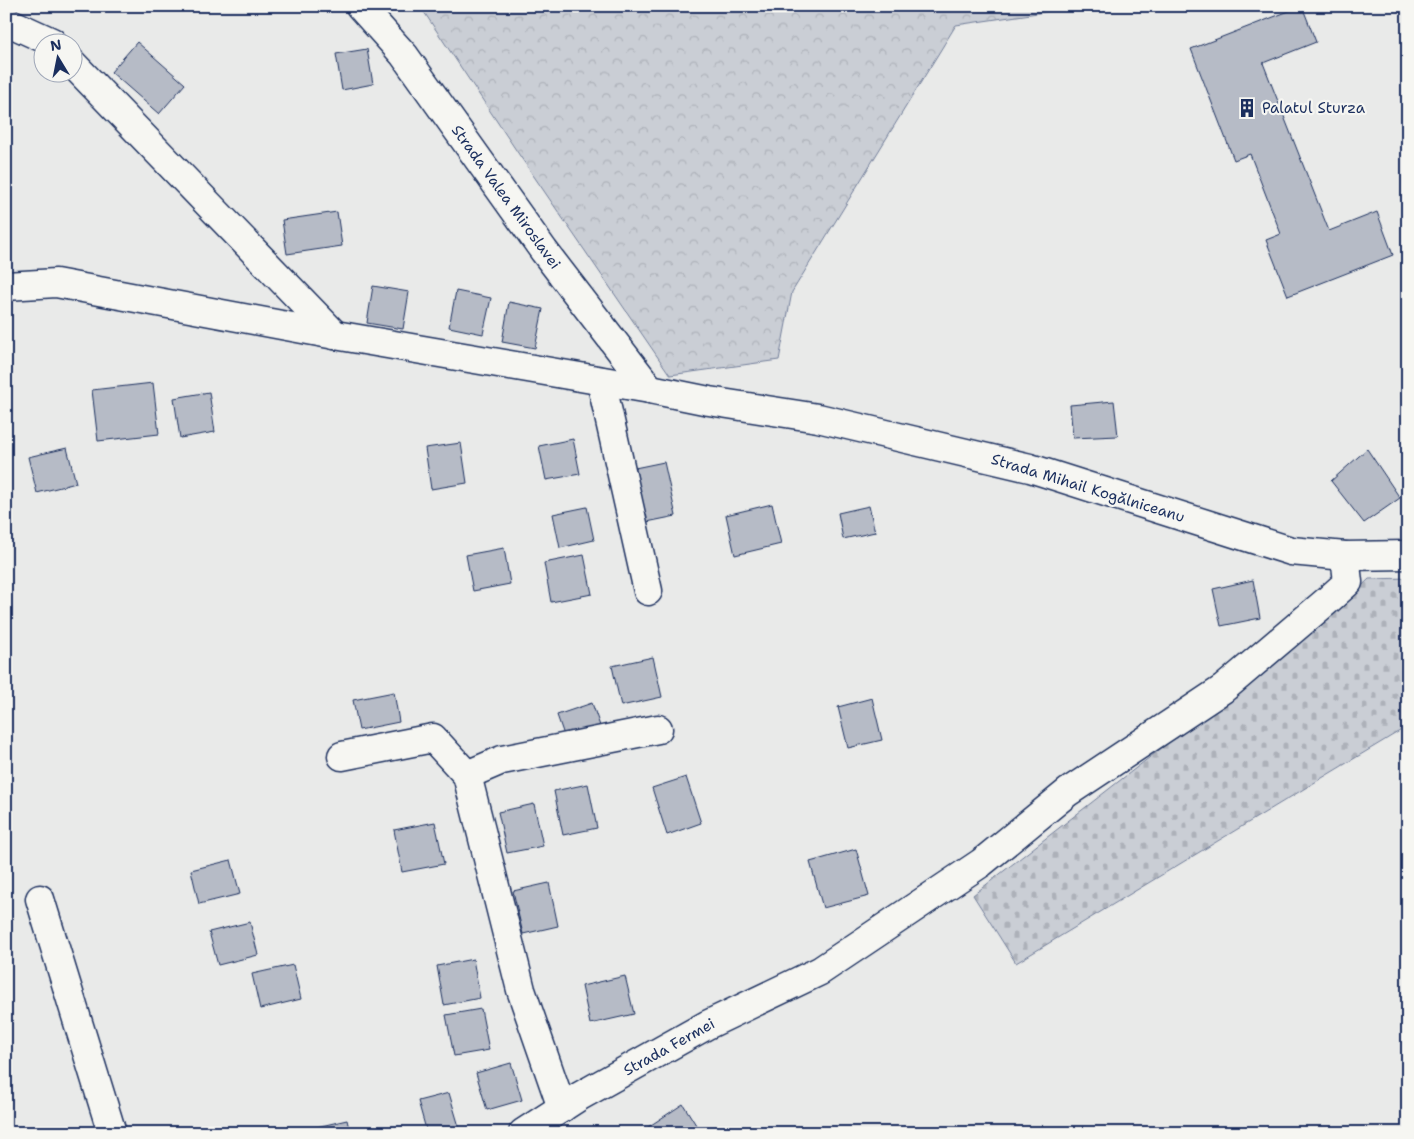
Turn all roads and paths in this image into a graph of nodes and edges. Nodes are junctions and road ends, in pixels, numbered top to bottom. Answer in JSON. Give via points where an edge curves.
{"nodes":[{"id":1,"x":360,"y":6,"type":"edge"},
{"id":2,"x":6,"y":21,"type":"edge"},
{"id":3,"x":32,"y":33,"type":"edge"},
{"id":4,"x":82,"y":73,"type":"edge"},
{"id":5,"x":6,"y":286,"type":"edge"},
{"id":6,"x":335,"y":335,"type":"junction"},
{"id":7,"x":601,"y":381,"type":"junction"},
{"id":8,"x":650,"y":389,"type":"junction"},
{"id":9,"x":1408,"y":555,"type":"edge"},
{"id":10,"x":1345,"y":556,"type":"junction"},
{"id":11,"x":648,"y":591,"type":"dead end"},
{"id":12,"x":658,"y":729,"type":"dead end"},
{"id":13,"x":342,"y":756,"type":"dead end"},
{"id":14,"x":467,"y":775,"type":"junction"},
{"id":15,"x":40,"y":900,"type":"dead end"},
{"id":16,"x":562,"y":1108,"type":"junction"},
{"id":17,"x":112,"y":1133,"type":"edge"},
{"id":18,"x":523,"y":1133,"type":"edge"}],
"edges":[{"from":1,"to":8,"type":"street","name":"Strada Valea Miroslavei","via":[[404,55],[544,251]]},
{"from":2,"to":3,"type":"street"},
{"from":4,"to":6,"type":"street"},
{"from":5,"to":6,"type":"street","name":"Strada Mihail Kogălniceanu","via":[[56,283]]},
{"from":6,"to":7,"type":"street","name":"Strada Mihail Kogălniceanu"},
{"from":7,"to":8,"type":"street","name":"Strada Mihail Kogălniceanu"},
{"from":7,"to":11,"type":"street"},
{"from":8,"to":10,"type":"street","name":"Strada Mihail Kogălniceanu","via":[[818,418],[1030,468],[1291,550]]},
{"from":9,"to":10,"type":"street","name":"Strada Mihail Kogălniceanu"},
{"from":10,"to":16,"type":"street","name":"Strada Fermei","via":[[1348,582],[1223,689],[1068,792],[980,863],[820,971],[707,1025]]},
{"from":12,"to":14,"type":"street","via":[[502,760]]},
{"from":13,"to":14,"type":"street","via":[[433,738]]},
{"from":14,"to":16,"type":"street","via":[[521,990]]},
{"from":15,"to":17,"type":"street"},
{"from":16,"to":18,"type":"street","name":"Strada Fermei"}]}
